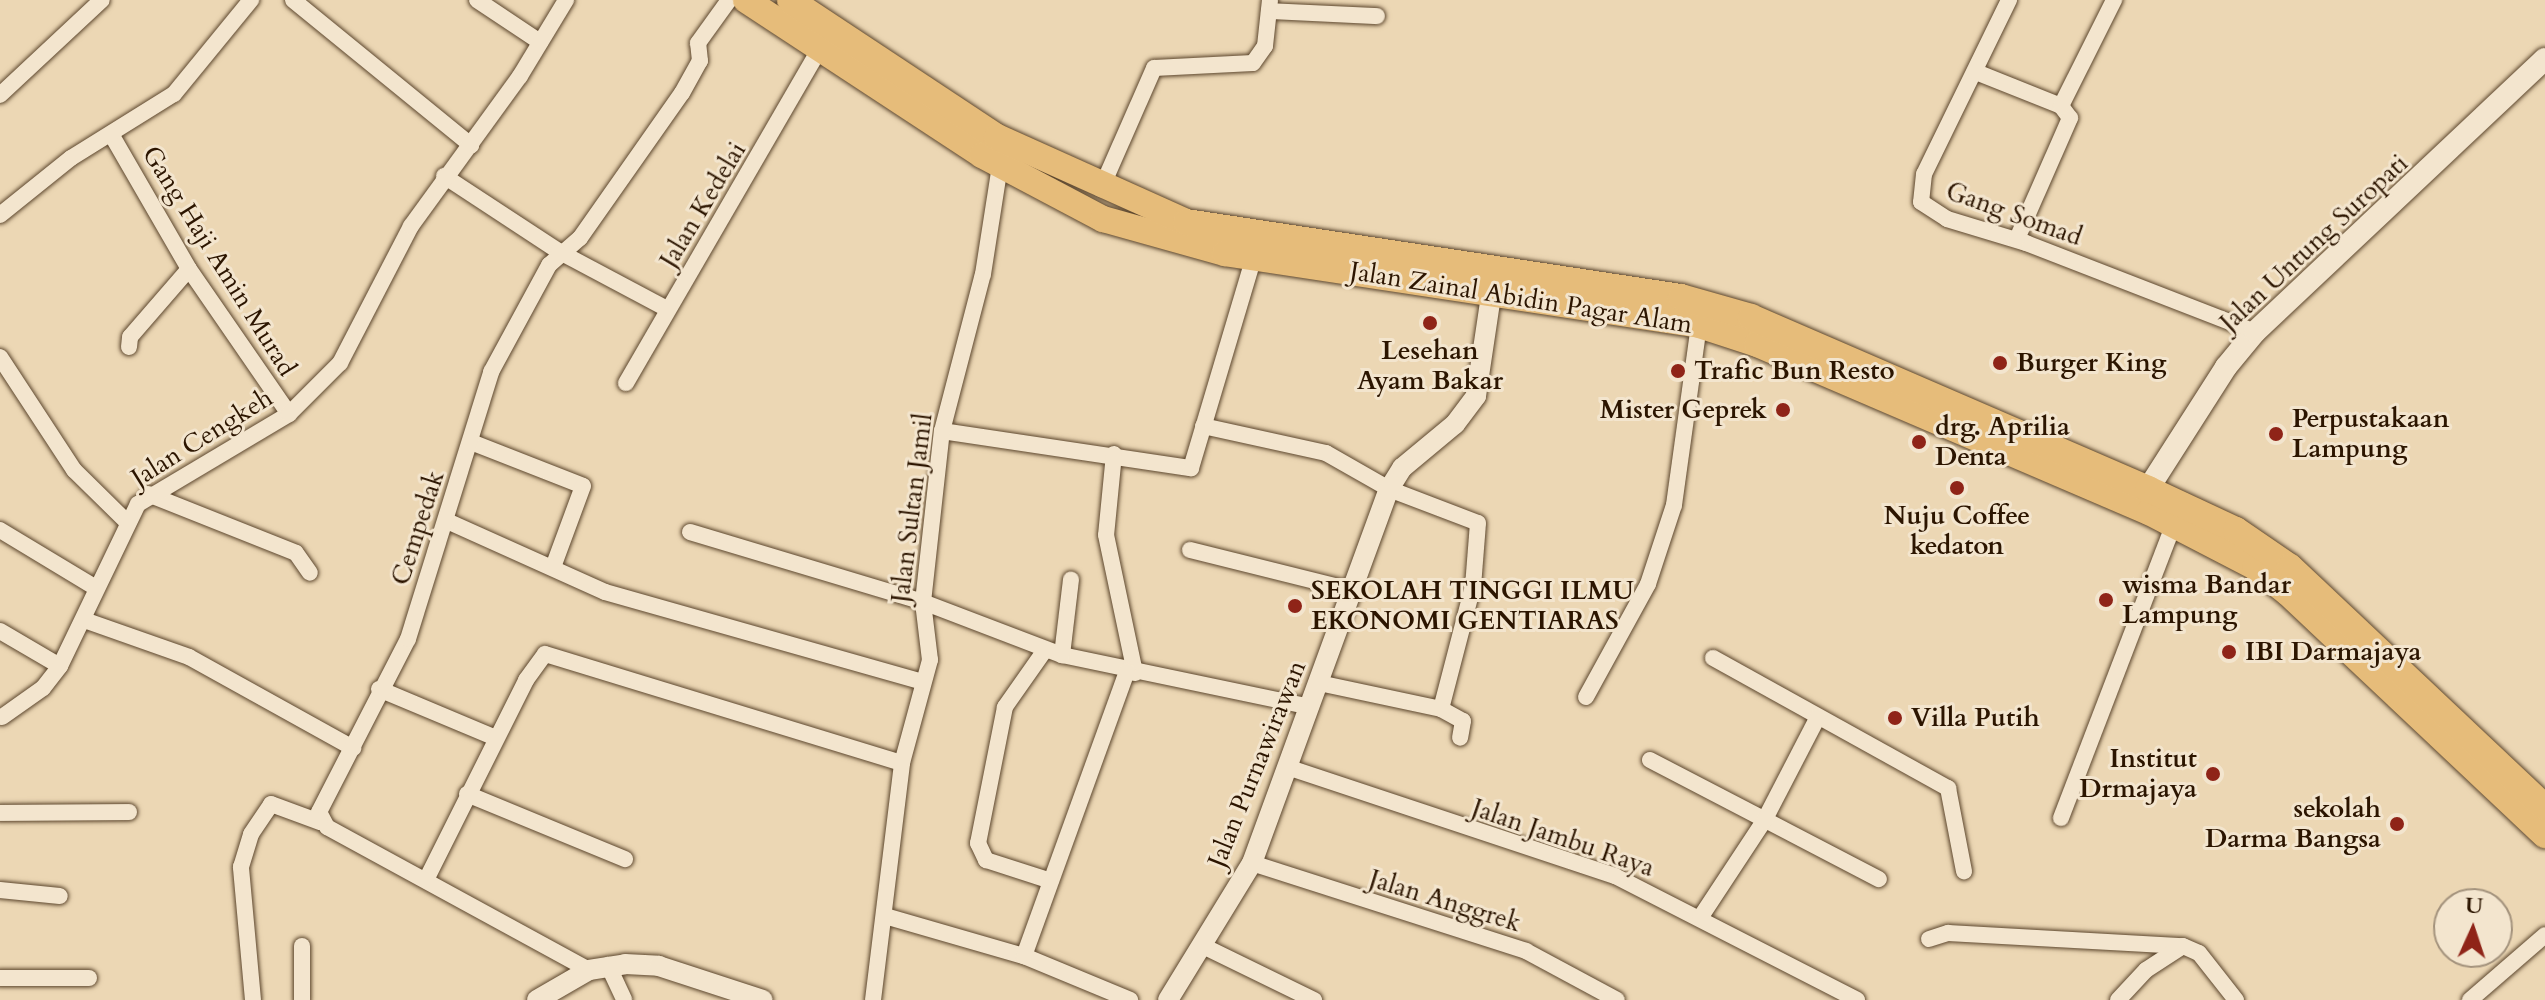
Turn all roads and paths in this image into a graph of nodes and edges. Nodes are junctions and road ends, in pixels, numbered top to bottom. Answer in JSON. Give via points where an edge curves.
{"nodes":[{"id":1,"x":102,"y":0,"type":"edge"},
{"id":2,"x":251,"y":0,"type":"edge"},
{"id":3,"x":293,"y":0,"type":"edge"},
{"id":4,"x":477,"y":0,"type":"edge"},
{"id":5,"x":566,"y":0,"type":"edge"},
{"id":6,"x":729,"y":0,"type":"edge"},
{"id":7,"x":746,"y":0,"type":"edge"},
{"id":8,"x":790,"y":0,"type":"edge"},
{"id":9,"x":2009,"y":0,"type":"edge"},
{"id":10,"x":2114,"y":0,"type":"edge"},
{"id":11,"x":1269,"y":6,"type":"edge"},
{"id":12,"x":1377,"y":16,"type":"dead end"},
{"id":13,"x":540,"y":42,"type":"junction"},
{"id":14,"x":820,"y":49,"type":"junction"},
{"id":15,"x":2545,"y":59,"type":"edge"},
{"id":16,"x":1976,"y":72,"type":"junction"},
{"id":17,"x":0,"y":95,"type":"edge"},
{"id":18,"x":2061,"y":106,"type":"junction"},
{"id":19,"x":111,"y":134,"type":"junction"},
{"id":20,"x":471,"y":145,"type":"junction"},
{"id":21,"x":1000,"y":165,"type":"junction"},
{"id":22,"x":444,"y":176,"type":"junction"},
{"id":23,"x":1101,"y":189,"type":"junction"},
{"id":24,"x":0,"y":215,"type":"edge"},
{"id":25,"x":2017,"y":239,"type":"junction"},
{"id":26,"x":558,"y":251,"type":"junction"},
{"id":27,"x":1254,"y":257,"type":"junction"},
{"id":28,"x":189,"y":269,"type":"junction"},
{"id":29,"x":1492,"y":289,"type":"junction"},
{"id":30,"x":667,"y":309,"type":"junction"},
{"id":31,"x":1699,"y":325,"type":"junction"},
{"id":32,"x":2255,"y":332,"type":"junction"},
{"id":33,"x":129,"y":347,"type":"dead end"},
{"id":34,"x":0,"y":357,"type":"edge"},
{"id":35,"x":1822,"y":360,"type":"junction"},
{"id":36,"x":626,"y":383,"type":"dead end"},
{"id":37,"x":289,"y":414,"type":"junction"},
{"id":38,"x":1203,"y":426,"type":"junction"},
{"id":39,"x":942,"y":431,"type":"junction"},
{"id":40,"x":471,"y":442,"type":"junction"},
{"id":41,"x":1114,"y":454,"type":"junction"},
{"id":42,"x":2055,"y":461,"type":"junction"},
{"id":43,"x":1389,"y":489,"type":"junction"},
{"id":44,"x":2148,"y":489,"type":"junction"},
{"id":45,"x":148,"y":494,"type":"junction"},
{"id":46,"x":447,"y":521,"type":"junction"},
{"id":47,"x":127,"y":522,"type":"junction"},
{"id":48,"x":2174,"y":524,"type":"junction"},
{"id":49,"x":0,"y":530,"type":"edge"},
{"id":50,"x":690,"y":532,"type":"dead end"},
{"id":51,"x":1190,"y":550,"type":"dead end"},
{"id":52,"x":553,"y":567,"type":"junction"},
{"id":53,"x":310,"y":573,"type":"dead end"},
{"id":54,"x":1071,"y":580,"type":"dead end"},
{"id":55,"x":96,"y":588,"type":"junction"},
{"id":56,"x":1351,"y":590,"type":"junction"},
{"id":57,"x":923,"y":602,"type":"junction"},
{"id":58,"x":87,"y":621,"type":"junction"},
{"id":59,"x":0,"y":631,"type":"edge"},
{"id":60,"x":1045,"y":650,"type":"junction"},
{"id":61,"x":1062,"y":655,"type":"junction"},
{"id":62,"x":1713,"y":658,"type":"dead end"},
{"id":63,"x":60,"y":666,"type":"junction"},
{"id":64,"x":1131,"y":672,"type":"junction"},
{"id":65,"x":923,"y":682,"type":"junction"},
{"id":66,"x":1319,"y":683,"type":"junction"},
{"id":67,"x":379,"y":689,"type":"junction"},
{"id":68,"x":1586,"y":697,"type":"dead end"},
{"id":69,"x":1310,"y":707,"type":"junction"},
{"id":70,"x":1441,"y":709,"type":"junction"},
{"id":71,"x":2427,"y":710,"type":"junction"},
{"id":72,"x":1818,"y":717,"type":"junction"},
{"id":73,"x":1,"y":722,"type":"edge"},
{"id":74,"x":496,"y":738,"type":"junction"},
{"id":75,"x":1460,"y":738,"type":"dead end"},
{"id":76,"x":353,"y":748,"type":"junction"},
{"id":77,"x":1650,"y":760,"type":"dead end"},
{"id":78,"x":902,"y":763,"type":"junction"},
{"id":79,"x":1287,"y":767,"type":"junction"},
{"id":80,"x":467,"y":794,"type":"junction"},
{"id":81,"x":2545,"y":807,"type":"edge"},
{"id":82,"x":129,"y":812,"type":"dead end"},
{"id":83,"x":0,"y":813,"type":"edge"},
{"id":84,"x":2061,"y":818,"type":"dead end"},
{"id":85,"x":1764,"y":821,"type":"junction"},
{"id":86,"x":320,"y":822,"type":"junction"},
{"id":87,"x":2545,"y":835,"type":"edge"},
{"id":88,"x":625,"y":859,"type":"dead end"},
{"id":89,"x":1252,"y":863,"type":"junction"},
{"id":90,"x":1964,"y":871,"type":"dead end"},
{"id":91,"x":1879,"y":879,"type":"dead end"},
{"id":92,"x":426,"y":880,"type":"junction"},
{"id":93,"x":1051,"y":881,"type":"junction"},
{"id":94,"x":0,"y":890,"type":"edge"},
{"id":95,"x":60,"y":896,"type":"dead end"},
{"id":96,"x":885,"y":916,"type":"junction"},
{"id":97,"x":1700,"y":918,"type":"junction"},
{"id":98,"x":2545,"y":935,"type":"edge"},
{"id":99,"x":1929,"y":939,"type":"dead end"},
{"id":100,"x":1201,"y":945,"type":"junction"},
{"id":101,"x":302,"y":946,"type":"dead end"},
{"id":102,"x":2183,"y":946,"type":"junction"},
{"id":103,"x":1024,"y":956,"type":"junction"},
{"id":104,"x":598,"y":967,"type":"junction"},
{"id":105,"x":0,"y":978,"type":"edge"},
{"id":106,"x":89,"y":978,"type":"dead end"},
{"id":107,"x":540,"y":999,"type":"edge"},
{"id":108,"x":253,"y":1000,"type":"edge"},
{"id":109,"x":302,"y":1000,"type":"edge"},
{"id":110,"x":624,"y":1000,"type":"edge"},
{"id":111,"x":763,"y":1000,"type":"edge"},
{"id":112,"x":873,"y":1000,"type":"edge"},
{"id":113,"x":1130,"y":1000,"type":"edge"},
{"id":114,"x":1168,"y":1000,"type":"edge"},
{"id":115,"x":1314,"y":1000,"type":"edge"},
{"id":116,"x":1617,"y":1000,"type":"edge"},
{"id":117,"x":1857,"y":1000,"type":"edge"},
{"id":118,"x":2118,"y":1000,"type":"edge"},
{"id":119,"x":2236,"y":1000,"type":"edge"},
{"id":120,"x":2470,"y":1000,"type":"edge"}],
"edges":[{"from":1,"to":17,"type":"street"},
{"from":2,"to":19,"type":"street","via":[[174,94]]},
{"from":3,"to":20,"type":"street"},
{"from":4,"to":13,"type":"street"},
{"from":5,"to":13,"type":"street","name":"Jalan Cengkeh"},
{"from":6,"to":26,"type":"street","name":"Cempedak","via":[[698,43],[700,61],[682,93],[580,238]]},
{"from":7,"to":14,"type":"highway","name":"Jalan Zainal Abidin Pagar Alam"},
{"from":8,"to":23,"type":"highway","name":"Jalan Zainal Abidin Pagar Alam","via":[[997,137]]},
{"from":9,"to":16,"type":"street","name":"Gang Somad"},
{"from":10,"to":18,"type":"street"},
{"from":11,"to":12,"type":"street"},
{"from":11,"to":23,"type":"street","via":[[1265,46],[1253,63],[1154,68]]},
{"from":13,"to":20,"type":"street","name":"Jalan Cengkeh"},
{"from":14,"to":21,"type":"highway","name":"Jalan Zainal Abidin Pagar Alam"},
{"from":14,"to":30,"type":"street","name":"Jalan Kedelai","via":[[730,214]]},
{"from":15,"to":32,"type":"main road","name":"Jalan Untung Suropati"},
{"from":16,"to":18,"type":"street"},
{"from":16,"to":25,"type":"street","name":"Gang Somad","via":[[1924,174],[1920,197],[1947,219]]},
{"from":18,"to":25,"type":"street","via":[[2070,127]]},
{"from":19,"to":24,"type":"street"},
{"from":19,"to":28,"type":"street","name":"Gang Haji Amin Murad"},
{"from":20,"to":22,"type":"street","name":"Jalan Cengkeh"},
{"from":21,"to":27,"type":"highway","name":"Jalan Zainal Abidin Pagar Alam","via":[[1103,219],[1186,245]]},
{"from":21,"to":39,"type":"street","name":"Jalan Sultan Jamil","via":[[983,274]]},
{"from":22,"to":26,"type":"street"},
{"from":22,"to":37,"type":"street","name":"Jalan Cengkeh","via":[[411,226],[340,363]]},
{"from":23,"to":35,"type":"highway","name":"Jalan Zainal Abidin Pagar Alam","via":[[1186,222],[1681,297],[1751,317]]},
{"from":25,"to":32,"type":"street","name":"Gang Somad"},
{"from":26,"to":30,"type":"street"},
{"from":26,"to":40,"type":"street","name":"Cempedak","via":[[491,372]]},
{"from":27,"to":29,"type":"highway","name":"Jalan Zainal Abidin Pagar Alam"},
{"from":27,"to":38,"type":"street"},
{"from":28,"to":33,"type":"street","via":[[130,337]]},
{"from":28,"to":37,"type":"street","name":"Gang Haji Amin Murad"},
{"from":29,"to":31,"type":"highway","name":"Jalan Zainal Abidin Pagar Alam"},
{"from":29,"to":43,"type":"street","name":"Jalan Purnawirawan","via":[[1476,396],[1455,424],[1402,468]]},
{"from":30,"to":36,"type":"street","name":"Jalan Kedelai"},
{"from":31,"to":35,"type":"highway","name":"Jalan Zainal Abidin Pagar Alam"},
{"from":31,"to":68,"type":"street","via":[[1674,505],[1648,584]]},
{"from":32,"to":44,"type":"main road","name":"Jalan Untung Suropati","via":[[2226,367]]},
{"from":34,"to":47,"type":"street","via":[[74,470]]},
{"from":35,"to":42,"type":"highway","name":"Jalan Zainal Abidin Pagar Alam"},
{"from":37,"to":45,"type":"street","name":"Jalan Cengkeh"},
{"from":38,"to":41,"type":"street","via":[[1194,464],[1186,470]]},
{"from":38,"to":43,"type":"street","via":[[1326,453]]},
{"from":39,"to":41,"type":"street"},
{"from":39,"to":57,"type":"street","name":"Jalan Sultan Jamil"},
{"from":40,"to":46,"type":"street","name":"Cempedak"},
{"from":40,"to":52,"type":"street","via":[[583,486]]},
{"from":41,"to":64,"type":"street","via":[[1106,535]]},
{"from":42,"to":44,"type":"highway","name":"Jalan Zainal Abidin Pagar Alam"},
{"from":42,"to":48,"type":"highway","name":"Jalan Zainal Abidin Pagar Alam"},
{"from":43,"to":56,"type":"street","name":"Jalan Purnawirawan"},
{"from":43,"to":70,"type":"street","via":[[1479,527],[1473,586]]},
{"from":44,"to":71,"type":"highway","name":"Jalan Zainal Abidin Pagar Alam","via":[[2269,550]]},
{"from":45,"to":47,"type":"street","name":"Jalan Cengkeh"},
{"from":45,"to":53,"type":"street","via":[[296,553]]},
{"from":46,"to":52,"type":"street"},
{"from":46,"to":67,"type":"street","name":"Cempedak","via":[[408,639]]},
{"from":47,"to":55,"type":"street","name":"Jalan Cengkeh"},
{"from":48,"to":71,"type":"highway","name":"Jalan Zainal Abidin Pagar Alam","via":[[2277,584]]},
{"from":48,"to":84,"type":"street"},
{"from":49,"to":55,"type":"street"},
{"from":50,"to":57,"type":"street"},
{"from":51,"to":56,"type":"street"},
{"from":52,"to":65,"type":"street","via":[[605,592]]},
{"from":54,"to":61,"type":"street"},
{"from":55,"to":58,"type":"street","name":"Jalan Cengkeh"},
{"from":56,"to":66,"type":"street","name":"Jalan Purnawirawan"},
{"from":57,"to":60,"type":"street"},
{"from":57,"to":65,"type":"street","name":"Jalan Sultan Jamil","via":[[930,653]]},
{"from":58,"to":63,"type":"street","name":"Jalan Cengkeh"},
{"from":58,"to":76,"type":"street","via":[[189,657]]},
{"from":59,"to":63,"type":"street"},
{"from":60,"to":61,"type":"street"},
{"from":60,"to":93,"type":"street","via":[[1005,707],[978,843],[986,860]]},
{"from":61,"to":64,"type":"street"},
{"from":62,"to":72,"type":"street"},
{"from":63,"to":73,"type":"street","name":"Jalan Cengkeh","via":[[43,688]]},
{"from":64,"to":69,"type":"street"},
{"from":64,"to":93,"type":"street"},
{"from":65,"to":78,"type":"street","name":"Jalan Sultan Jamil"},
{"from":66,"to":69,"type":"street","name":"Jalan Purnawirawan"},
{"from":66,"to":70,"type":"street"},
{"from":67,"to":74,"type":"street"},
{"from":67,"to":76,"type":"street","name":"Cempedak"},
{"from":69,"to":79,"type":"street","name":"Jalan Purnawirawan"},
{"from":70,"to":75,"type":"street","via":[[1463,721]]},
{"from":71,"to":81,"type":"highway","name":"Jalan Zainal Abidin Pagar Alam"},
{"from":71,"to":87,"type":"highway","name":"Jalan Zainal Abidin Pagar Alam"},
{"from":72,"to":85,"type":"street"},
{"from":72,"to":90,"type":"street","via":[[1948,788]]},
{"from":74,"to":78,"type":"street","via":[[535,662],[551,654]]},
{"from":74,"to":80,"type":"street"},
{"from":76,"to":86,"type":"street","name":"Cempedak"},
{"from":77,"to":85,"type":"street"},
{"from":78,"to":96,"type":"street","name":"Jalan Sultan Jamil"},
{"from":79,"to":89,"type":"street","name":"Jalan Purnawirawan"},
{"from":79,"to":97,"type":"street","name":"Jalan Jambu Raya","via":[[1424,817],[1581,864]]},
{"from":80,"to":88,"type":"street"},
{"from":80,"to":92,"type":"street"},
{"from":82,"to":83,"type":"street"},
{"from":85,"to":91,"type":"street"},
{"from":85,"to":97,"type":"street"},
{"from":86,"to":92,"type":"street"},
{"from":86,"to":108,"type":"street","via":[[271,804],[251,834],[241,867]]},
{"from":89,"to":100,"type":"street","name":"Jalan Purnawirawan"},
{"from":89,"to":116,"type":"street","name":"Jalan Anggrek","via":[[1526,951]]},
{"from":92,"to":104,"type":"street"},
{"from":93,"to":103,"type":"street"},
{"from":94,"to":95,"type":"street"},
{"from":96,"to":103,"type":"street"},
{"from":96,"to":112,"type":"street","name":"Jalan Sultan Jamil"},
{"from":97,"to":117,"type":"street","name":"Jalan Jambu Raya"},
{"from":98,"to":120,"type":"street"},
{"from":99,"to":102,"type":"street","via":[[1948,933]]},
{"from":100,"to":114,"type":"street","name":"Jalan Purnawirawan"},
{"from":100,"to":115,"type":"street"},
{"from":101,"to":109,"type":"street"},
{"from":102,"to":118,"type":"street","via":[[2146,970]]},
{"from":102,"to":119,"type":"street","via":[[2199,953]]},
{"from":103,"to":113,"type":"street"},
{"from":104,"to":107,"type":"street"},
{"from":104,"to":110,"type":"street"},
{"from":104,"to":111,"type":"street","via":[[659,966]]},
{"from":105,"to":106,"type":"street"}]}
